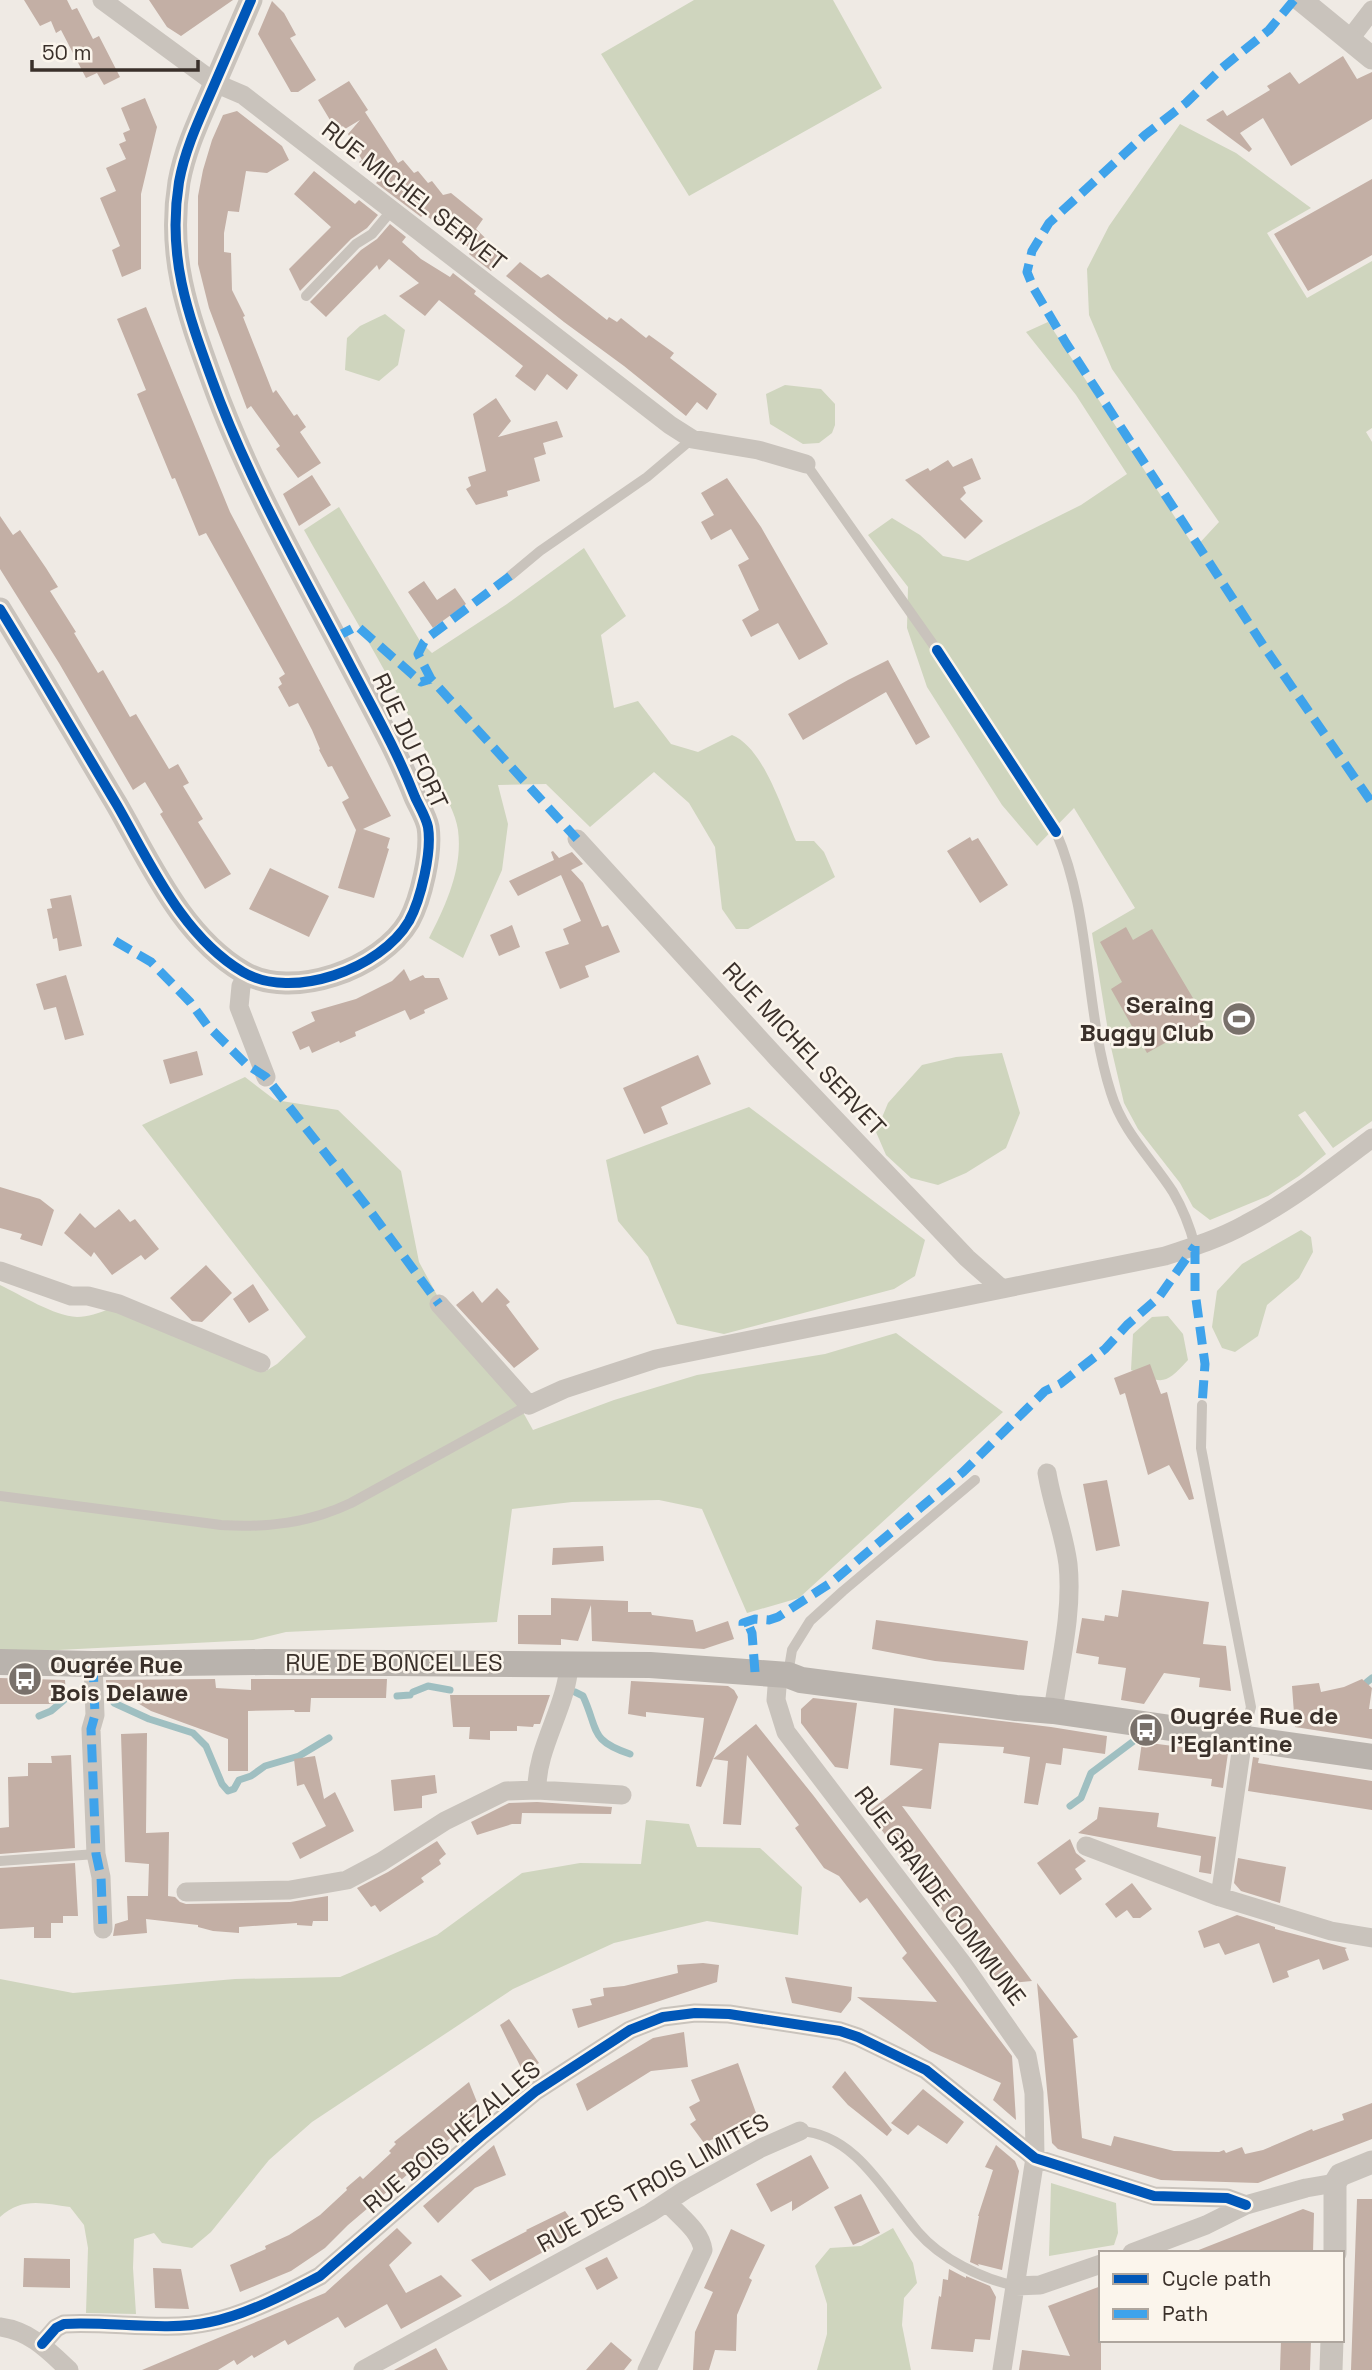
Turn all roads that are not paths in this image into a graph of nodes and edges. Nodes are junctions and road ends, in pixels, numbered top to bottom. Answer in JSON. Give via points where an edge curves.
{"nodes":[{"id":1,"x":102,"y":0,"type":"edge"},
{"id":2,"x":251,"y":0,"type":"edge"},
{"id":3,"x":1301,"y":0,"type":"edge"},
{"id":4,"x":1372,"y":10,"type":"edge"},
{"id":5,"x":1349,"y":40,"type":"junction"},
{"id":6,"x":1372,"y":58,"type":"edge"},
{"id":7,"x":215,"y":83,"type":"junction"},
{"id":8,"x":392,"y":210,"type":"junction"},
{"id":9,"x":306,"y":296,"type":"dead end"},
{"id":10,"x":692,"y":439,"type":"junction"},
{"id":11,"x":806,"y":464,"type":"joint"},
{"id":12,"x":510,"y":576,"type":"dead end"},
{"id":13,"x":0,"y":609,"type":"edge"},
{"id":14,"x":937,"y":650,"type":"dead end"},
{"id":15,"x":1056,"y":832,"type":"dead end"},
{"id":16,"x":577,"y":839,"type":"dead end"},
{"id":17,"x":247,"y":975,"type":"junction"},
{"id":18,"x":265,"y":1077,"type":"dead end"},
{"id":19,"x":1372,"y":1138,"type":"edge"},
{"id":20,"x":1195,"y":1246,"type":"junction"},
{"id":21,"x":0,"y":1271,"type":"edge"},
{"id":22,"x":1001,"y":1288,"type":"junction"},
{"id":23,"x":439,"y":1304,"type":"dead end"},
{"id":24,"x":261,"y":1363,"type":"dead end"},
{"id":25,"x":529,"y":1405,"type":"junction"},
{"id":26,"x":1202,"y":1405,"type":"dead end"},
{"id":27,"x":1046,"y":1474,"type":"dead end"},
{"id":28,"x":975,"y":1480,"type":"dead end"},
{"id":29,"x":0,"y":1496,"type":"edge"},
{"id":30,"x":0,"y":1662,"type":"edge"},
{"id":31,"x":93,"y":1664,"type":"junction"},
{"id":32,"x":569,"y":1664,"type":"junction"},
{"id":33,"x":783,"y":1674,"type":"junction"},
{"id":34,"x":1053,"y":1710,"type":"junction"},
{"id":35,"x":1243,"y":1738,"type":"junction"},
{"id":36,"x":1372,"y":1757,"type":"edge"},
{"id":37,"x":537,"y":1790,"type":"junction"},
{"id":38,"x":622,"y":1795,"type":"dead end"},
{"id":39,"x":1086,"y":1846,"type":"dead end"},
{"id":40,"x":96,"y":1854,"type":"junction"},
{"id":41,"x":0,"y":1861,"type":"edge"},
{"id":42,"x":186,"y":1892,"type":"dead end"},
{"id":43,"x":1220,"y":1898,"type":"junction"},
{"id":44,"x":103,"y":1929,"type":"dead end"},
{"id":45,"x":1372,"y":1938,"type":"edge"},
{"id":46,"x":800,"y":2131,"type":"joint"},
{"id":47,"x":1035,"y":2158,"type":"junction"},
{"id":48,"x":1372,"y":2162,"type":"edge"},
{"id":49,"x":1337,"y":2179,"type":"junction"},
{"id":50,"x":668,"y":2203,"type":"junction"},
{"id":51,"x":1246,"y":2205,"type":"junction"},
{"id":52,"x":1137,"y":2251,"type":"edge"},
{"id":53,"x":1335,"y":2251,"type":"edge"},
{"id":54,"x":1099,"y":2265,"type":"edge"},
{"id":55,"x":1016,"y":2286,"type":"junction"},
{"id":56,"x":0,"y":2327,"type":"edge"},
{"id":57,"x":1332,"y":2342,"type":"edge"},
{"id":58,"x":42,"y":2344,"type":"junction"},
{"id":59,"x":69,"y":2370,"type":"edge"},
{"id":60,"x":363,"y":2370,"type":"edge"},
{"id":61,"x":647,"y":2370,"type":"edge"},
{"id":62,"x":1002,"y":2370,"type":"edge"},
{"id":63,"x":1331,"y":2370,"type":"edge"}],
"edges":[{"from":1,"to":7,"type":"street","name":"RUE MICHEL SERVET"},
{"from":2,"to":7,"type":"street","name":"RUE DU FORT"},
{"from":3,"to":5,"type":"street"},
{"from":4,"to":5,"type":"street"},
{"from":5,"to":6,"type":"street"},
{"from":7,"to":8,"type":"street","name":"RUE MICHEL SERVET","via":[[243,94]]},
{"from":7,"to":17,"type":"street","name":"RUE DU FORT","via":[[189,142],[180,177],[175,240],[183,297],[255,484],[402,765],[428,828],[426,877],[408,922],[386,947],[324,979],[276,984]]},
{"from":8,"to":9,"type":"lane"},
{"from":8,"to":10,"type":"street","name":"RUE MICHEL SERVET"},
{"from":10,"to":11,"type":"street","name":"RUE MICHEL SERVET"},
{"from":10,"to":12,"type":"lane"},
{"from":11,"to":14,"type":"lane","name":"RUE MICHEL SERVET"},
{"from":13,"to":17,"type":"street","name":"RUE DU FORT","via":[[180,913],[220,956]]},
{"from":15,"to":20,"type":"lane","via":[[1075,883],[1112,1097],[1129,1133],[1172,1191]]},
{"from":16,"to":22,"type":"street","name":"RUE MICHEL SERVET","via":[[778,1059]]},
{"from":17,"to":18,"type":"street","via":[[239,1007]]},
{"from":19,"to":20,"type":"street","via":[[1273,1210]]},
{"from":20,"to":22,"type":"street","via":[[1130,1265]]},
{"from":21,"to":24,"type":"street","via":[[71,1296],[119,1304]]},
{"from":22,"to":25,"type":"street","via":[[656,1359]]},
{"from":23,"to":25,"type":"street"},
{"from":25,"to":29,"type":"lane","via":[[351,1503],[289,1523],[221,1525]]},
{"from":26,"to":35,"type":"lane","via":[[1201,1448],[1251,1707]]},
{"from":27,"to":34,"type":"street","via":[[1065,1543],[1069,1581]]},
{"from":28,"to":33,"type":"lane","via":[[810,1621]]},
{"from":30,"to":31,"type":"main road","name":"RUE DE BONCELLES"},
{"from":31,"to":32,"type":"main road","name":"RUE DE BONCELLES"},
{"from":31,"to":40,"type":"street"},
{"from":32,"to":33,"type":"main road","name":"RUE DE BONCELLES"},
{"from":32,"to":37,"type":"street"},
{"from":33,"to":34,"type":"main road","name":"RUE DE BONCELLES","via":[[801,1680]]},
{"from":33,"to":47,"type":"street","name":"RUE GRANDE COMMUNE","via":[[776,1700],[786,1732],[1027,2056],[1034,2093]]},
{"from":34,"to":35,"type":"main road","name":"RUE DE BONCELLES"},
{"from":35,"to":36,"type":"main road","name":"RUE DE BONCELLES"},
{"from":35,"to":43,"type":"street"},
{"from":37,"to":38,"type":"street"},
{"from":37,"to":42,"type":"street","via":[[506,1791],[465,1810],[347,1880],[289,1889]]},
{"from":39,"to":43,"type":"street"},
{"from":40,"to":41,"type":"lane"},
{"from":40,"to":44,"type":"street"},
{"from":43,"to":45,"type":"street","via":[[1341,1934]]},
{"from":46,"to":50,"type":"street","name":"RUE DES TROIS LIMITES","via":[[676,2194]]},
{"from":46,"to":55,"type":"lane","name":"RUE DES TROIS LIMITES","via":[[828,2137],[856,2158],[934,2247],[982,2277]]},
{"from":47,"to":51,"type":"street","via":[[1154,2196],[1227,2198]]},
{"from":47,"to":55,"type":"street","name":"RUE GRANDE COMMUNE"},
{"from":47,"to":58,"type":"street","name":"RUE BOIS HÉZALLES","via":[[926,2070],[859,2037],[729,2014],[678,2015],[630,2030],[536,2091],[320,2276],[210,2322],[64,2324]]},
{"from":48,"to":49,"type":"street"},
{"from":49,"to":51,"type":"street"},
{"from":49,"to":53,"type":"street"},
{"from":50,"to":60,"type":"street","name":"RUE DES TROIS LIMITES"},
{"from":50,"to":61,"type":"street","via":[[698,2235],[703,2250]]},
{"from":51,"to":52,"type":"street"},
{"from":54,"to":55,"type":"street","via":[[1040,2286]]},
{"from":55,"to":62,"type":"street","name":"RUE GRANDE COMMUNE"},
{"from":56,"to":58,"type":"street"},
{"from":57,"to":63,"type":"street"},
{"from":58,"to":59,"type":"street"}]}
